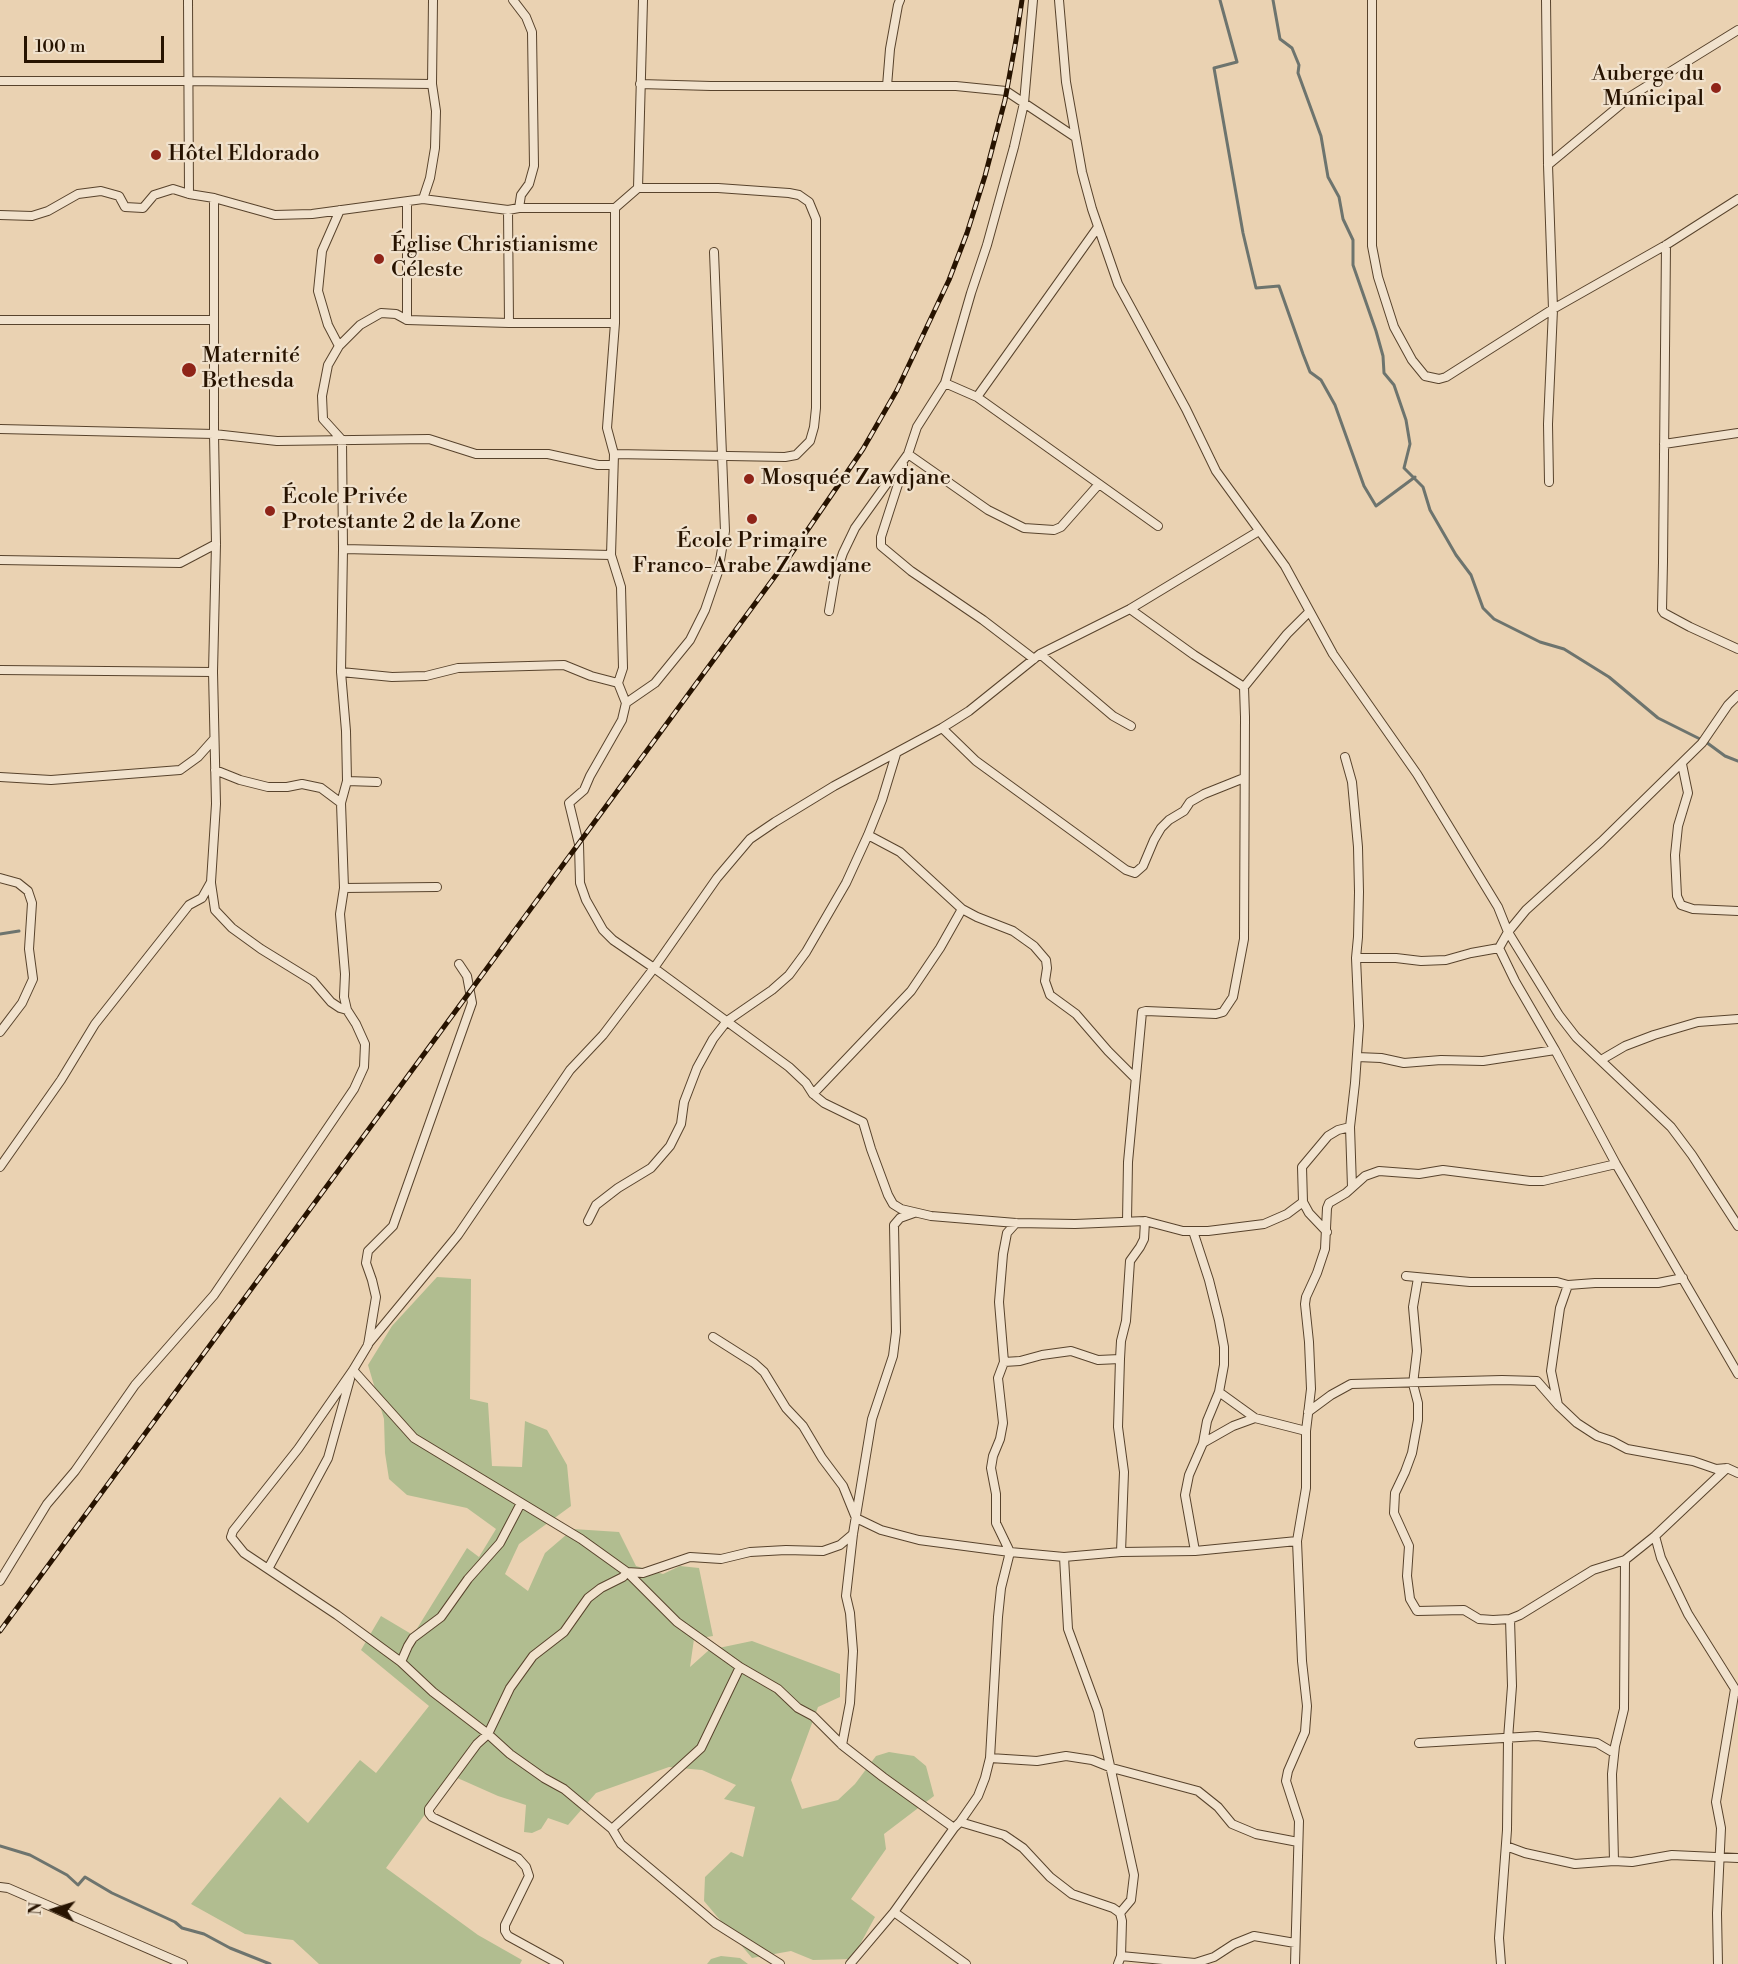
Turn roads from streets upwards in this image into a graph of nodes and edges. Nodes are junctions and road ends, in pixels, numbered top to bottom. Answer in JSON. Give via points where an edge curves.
{"nodes":[{"id":1,"x":188,"y":0,"type":"edge"},
{"id":2,"x":434,"y":0,"type":"edge"},
{"id":3,"x":513,"y":0,"type":"edge"},
{"id":4,"x":642,"y":0,"type":"edge"},
{"id":5,"x":900,"y":0,"type":"edge"},
{"id":6,"x":1033,"y":0,"type":"edge"},
{"id":7,"x":1059,"y":0,"type":"edge"},
{"id":8,"x":1372,"y":0,"type":"edge"},
{"id":9,"x":1546,"y":0,"type":"edge"},
{"id":10,"x":1738,"y":30,"type":"edge"},
{"id":11,"x":0,"y":81,"type":"edge"},
{"id":12,"x":187,"y":81,"type":"junction"},
{"id":13,"x":432,"y":84,"type":"junction"},
{"id":14,"x":640,"y":84,"type":"junction"},
{"id":15,"x":887,"y":86,"type":"junction"},
{"id":16,"x":1024,"y":103,"type":"junction"},
{"id":17,"x":1075,"y":137,"type":"junction"},
{"id":18,"x":1548,"y":165,"type":"junction"},
{"id":19,"x":638,"y":188,"type":"junction"},
{"id":20,"x":189,"y":194,"type":"junction"},
{"id":21,"x":214,"y":198,"type":"junction"},
{"id":22,"x":1738,"y":199,"type":"edge"},
{"id":23,"x":423,"y":200,"type":"junction"},
{"id":24,"x":407,"y":202,"type":"junction"},
{"id":25,"x":519,"y":208,"type":"junction"},
{"id":26,"x":615,"y":208,"type":"junction"},
{"id":27,"x":340,"y":210,"type":"junction"},
{"id":28,"x":508,"y":210,"type":"junction"},
{"id":29,"x":0,"y":215,"type":"edge"},
{"id":30,"x":1098,"y":227,"type":"junction"},
{"id":31,"x":1665,"y":245,"type":"junction"},
{"id":32,"x":714,"y":252,"type":"dead end"},
{"id":33,"x":1553,"y":309,"type":"junction"},
{"id":34,"x":0,"y":320,"type":"edge"},
{"id":35,"x":214,"y":320,"type":"junction"},
{"id":36,"x":407,"y":320,"type":"junction"},
{"id":37,"x":509,"y":323,"type":"junction"},
{"id":38,"x":615,"y":323,"type":"junction"},
{"id":39,"x":339,"y":346,"type":"junction"},
{"id":40,"x":945,"y":383,"type":"junction"},
{"id":41,"x":977,"y":396,"type":"junction"},
{"id":42,"x":0,"y":429,"type":"edge"},
{"id":43,"x":1738,"y":433,"type":"edge"},
{"id":44,"x":213,"y":434,"type":"junction"},
{"id":45,"x":342,"y":441,"type":"junction"},
{"id":46,"x":1664,"y":444,"type":"junction"},
{"id":47,"x":614,"y":454,"type":"junction"},
{"id":48,"x":722,"y":455,"type":"junction"},
{"id":49,"x":906,"y":457,"type":"junction"},
{"id":50,"x":613,"y":465,"type":"junction"},
{"id":51,"x":1549,"y":482,"type":"dead end"},
{"id":52,"x":1099,"y":484,"type":"junction"},
{"id":53,"x":1158,"y":526,"type":"dead end"},
{"id":54,"x":1259,"y":531,"type":"junction"},
{"id":55,"x":216,"y":544,"type":"junction"},
{"id":56,"x":343,"y":549,"type":"junction"},
{"id":57,"x":611,"y":555,"type":"junction"},
{"id":58,"x":0,"y":560,"type":"edge"},
{"id":59,"x":1130,"y":609,"type":"junction"},
{"id":60,"x":829,"y":611,"type":"dead end"},
{"id":61,"x":1309,"y":612,"type":"junction"},
{"id":62,"x":1738,"y":649,"type":"edge"},
{"id":63,"x":1037,"y":657,"type":"junction"},
{"id":64,"x":0,"y":670,"type":"edge"},
{"id":65,"x":213,"y":672,"type":"junction"},
{"id":66,"x":341,"y":672,"type":"junction"},
{"id":67,"x":618,"y":683,"type":"junction"},
{"id":68,"x":1244,"y":687,"type":"junction"},
{"id":69,"x":1738,"y":695,"type":"edge"},
{"id":70,"x":626,"y":703,"type":"junction"},
{"id":71,"x":1728,"y":705,"type":"junction"},
{"id":72,"x":1738,"y":707,"type":"edge"},
{"id":73,"x":1131,"y":726,"type":"dead end"},
{"id":74,"x":942,"y":728,"type":"junction"},
{"id":75,"x":214,"y":740,"type":"junction"},
{"id":76,"x":896,"y":754,"type":"junction"},
{"id":77,"x":1345,"y":757,"type":"dead end"},
{"id":78,"x":1682,"y":764,"type":"junction"},
{"id":79,"x":215,"y":770,"type":"junction"},
{"id":80,"x":0,"y":777,"type":"edge"},
{"id":81,"x":1244,"y":778,"type":"junction"},
{"id":82,"x":347,"y":781,"type":"junction"},
{"id":83,"x":377,"y":782,"type":"dead end"},
{"id":84,"x":341,"y":803,"type":"junction"},
{"id":85,"x":868,"y":835,"type":"junction"},
{"id":86,"x":0,"y":878,"type":"edge"},
{"id":87,"x":211,"y":882,"type":"junction"},
{"id":88,"x":437,"y":887,"type":"dead end"},
{"id":89,"x":344,"y":888,"type":"junction"},
{"id":90,"x":962,"y":909,"type":"junction"},
{"id":91,"x":1738,"y":911,"type":"edge"},
{"id":92,"x":1508,"y":932,"type":"junction"},
{"id":93,"x":1499,"y":948,"type":"junction"},
{"id":94,"x":1356,"y":958,"type":"junction"},
{"id":95,"x":459,"y":964,"type":"dead end"},
{"id":96,"x":654,"y":968,"type":"junction"},
{"id":97,"x":347,"y":1010,"type":"junction"},
{"id":98,"x":1738,"y":1019,"type":"edge"},
{"id":99,"x":727,"y":1021,"type":"junction"},
{"id":100,"x":0,"y":1032,"type":"edge"},
{"id":101,"x":1555,"y":1050,"type":"junction"},
{"id":102,"x":1357,"y":1057,"type":"junction"},
{"id":103,"x":1601,"y":1060,"type":"junction"},
{"id":104,"x":1135,"y":1078,"type":"junction"},
{"id":105,"x":813,"y":1094,"type":"junction"},
{"id":106,"x":1350,"y":1127,"type":"junction"},
{"id":107,"x":1616,"y":1164,"type":"junction"},
{"id":108,"x":0,"y":1167,"type":"edge"},
{"id":109,"x":1352,"y":1187,"type":"junction"},
{"id":110,"x":1303,"y":1202,"type":"junction"},
{"id":111,"x":893,"y":1204,"type":"junction"},
{"id":112,"x":914,"y":1213,"type":"junction"},
{"id":113,"x":588,"y":1221,"type":"dead end"},
{"id":114,"x":1127,"y":1221,"type":"junction"},
{"id":115,"x":1145,"y":1221,"type":"junction"},
{"id":116,"x":1016,"y":1223,"type":"junction"},
{"id":117,"x":894,"y":1225,"type":"junction"},
{"id":118,"x":1738,"y":1226,"type":"edge"},
{"id":119,"x":1193,"y":1232,"type":"junction"},
{"id":120,"x":1327,"y":1232,"type":"junction"},
{"id":121,"x":1406,"y":1276,"type":"dead end"},
{"id":122,"x":1418,"y":1278,"type":"junction"},
{"id":123,"x":1683,"y":1278,"type":"junction"},
{"id":124,"x":1568,"y":1285,"type":"junction"},
{"id":125,"x":713,"y":1337,"type":"dead end"},
{"id":126,"x":368,"y":1345,"type":"junction"},
{"id":127,"x":1120,"y":1359,"type":"junction"},
{"id":128,"x":1004,"y":1362,"type":"junction"},
{"id":129,"x":353,"y":1370,"type":"junction"},
{"id":130,"x":1738,"y":1374,"type":"edge"},
{"id":131,"x":1413,"y":1384,"type":"junction"},
{"id":132,"x":1219,"y":1392,"type":"junction"},
{"id":133,"x":1558,"y":1405,"type":"junction"},
{"id":134,"x":1308,"y":1412,"type":"junction"},
{"id":135,"x":1255,"y":1418,"type":"junction"},
{"id":136,"x":1306,"y":1431,"type":"junction"},
{"id":137,"x":1203,"y":1443,"type":"junction"},
{"id":138,"x":1726,"y":1468,"type":"junction"},
{"id":139,"x":1738,"y":1473,"type":"edge"},
{"id":140,"x":521,"y":1503,"type":"junction"},
{"id":141,"x":856,"y":1518,"type":"junction"},
{"id":142,"x":853,"y":1534,"type":"junction"},
{"id":143,"x":1654,"y":1536,"type":"junction"},
{"id":144,"x":1297,"y":1541,"type":"junction"},
{"id":145,"x":1195,"y":1551,"type":"junction"},
{"id":146,"x":1010,"y":1552,"type":"junction"},
{"id":147,"x":1121,"y":1552,"type":"junction"},
{"id":148,"x":1064,"y":1557,"type":"junction"},
{"id":149,"x":1625,"y":1560,"type":"junction"},
{"id":150,"x":268,"y":1569,"type":"junction"},
{"id":151,"x":627,"y":1572,"type":"junction"},
{"id":152,"x":0,"y":1581,"type":"edge"},
{"id":153,"x":1510,"y":1619,"type":"junction"},
{"id":154,"x":401,"y":1662,"type":"junction"},
{"id":155,"x":741,"y":1667,"type":"junction"},
{"id":156,"x":1736,"y":1691,"type":"edge"},
{"id":157,"x":488,"y":1734,"type":"junction"},
{"id":158,"x":1508,"y":1739,"type":"junction"},
{"id":159,"x":1419,"y":1743,"type":"dead end"},
{"id":160,"x":842,"y":1745,"type":"junction"},
{"id":161,"x":1614,"y":1753,"type":"junction"},
{"id":162,"x":990,"y":1758,"type":"junction"},
{"id":163,"x":1112,"y":1768,"type":"junction"},
{"id":164,"x":957,"y":1825,"type":"junction"},
{"id":165,"x":612,"y":1829,"type":"junction"},
{"id":166,"x":1298,"y":1842,"type":"junction"},
{"id":167,"x":1506,"y":1846,"type":"junction"},
{"id":168,"x":1721,"y":1857,"type":"junction"},
{"id":169,"x":1738,"y":1858,"type":"edge"},
{"id":170,"x":1614,"y":1861,"type":"junction"},
{"id":171,"x":0,"y":1887,"type":"edge"},
{"id":172,"x":894,"y":1912,"type":"junction"},
{"id":173,"x":1120,"y":1913,"type":"junction"},
{"id":174,"x":1295,"y":1943,"type":"junction"},
{"id":175,"x":1120,"y":1960,"type":"edge"},
{"id":176,"x":183,"y":1964,"type":"edge"},
{"id":177,"x":560,"y":1964,"type":"edge"},
{"id":178,"x":780,"y":1964,"type":"edge"},
{"id":179,"x":850,"y":1964,"type":"edge"},
{"id":180,"x":966,"y":1964,"type":"edge"},
{"id":181,"x":1295,"y":1964,"type":"edge"},
{"id":182,"x":1501,"y":1964,"type":"edge"},
{"id":183,"x":1718,"y":1964,"type":"edge"}],
"edges":[{"from":1,"to":12,"type":"street"},
{"from":2,"to":13,"type":"street"},
{"from":3,"to":25,"type":"street","via":[[532,32],[534,166]]},
{"from":4,"to":14,"type":"street"},
{"from":5,"to":15,"type":"street"},
{"from":6,"to":16,"type":"street"},
{"from":7,"to":17,"type":"street"},
{"from":8,"to":33,"type":"street","via":[[1372,246],[1387,307],[1402,344],[1425,376],[1438,379]]},
{"from":9,"to":18,"type":"street"},
{"from":10,"to":18,"type":"street","via":[[1631,96]]},
{"from":11,"to":12,"type":"street"},
{"from":12,"to":13,"type":"street"},
{"from":12,"to":20,"type":"street"},
{"from":13,"to":23,"type":"street","via":[[435,148]]},
{"from":14,"to":15,"type":"street"},
{"from":14,"to":19,"type":"street"},
{"from":15,"to":16,"type":"street","via":[[1006,91]]},
{"from":16,"to":17,"type":"street"},
{"from":16,"to":40,"type":"street"},
{"from":17,"to":30,"type":"street"},
{"from":18,"to":33,"type":"street"},
{"from":19,"to":26,"type":"street"},
{"from":19,"to":48,"type":"street","via":[[789,193],[799,195],[813,209],[816,408],[810,441],[796,455],[785,457]]},
{"from":20,"to":21,"type":"street"},
{"from":20,"to":29,"type":"street","via":[[173,189],[154,195],[143,208],[125,207],[119,196],[101,191],[78,194],[32,216]]},
{"from":21,"to":27,"type":"street","via":[[275,215]]},
{"from":21,"to":35,"type":"street"},
{"from":22,"to":31,"type":"street"},
{"from":23,"to":24,"type":"street"},
{"from":23,"to":28,"type":"street"},
{"from":24,"to":27,"type":"street"},
{"from":24,"to":36,"type":"street"},
{"from":25,"to":26,"type":"street"},
{"from":25,"to":28,"type":"street"},
{"from":26,"to":38,"type":"street"},
{"from":27,"to":39,"type":"street","via":[[322,251],[318,291]]},
{"from":28,"to":37,"type":"street"},
{"from":30,"to":41,"type":"street"},
{"from":30,"to":54,"type":"street","via":[[1118,284],[1216,471]]},
{"from":31,"to":33,"type":"street"},
{"from":31,"to":46,"type":"street"},
{"from":32,"to":48,"type":"street"},
{"from":33,"to":51,"type":"street"},
{"from":34,"to":35,"type":"street"},
{"from":35,"to":44,"type":"street"},
{"from":36,"to":37,"type":"street"},
{"from":36,"to":39,"type":"street","via":[[381,313],[360,325]]},
{"from":37,"to":38,"type":"street"},
{"from":38,"to":47,"type":"street","via":[[607,428]]},
{"from":39,"to":45,"type":"street","via":[[328,365],[322,396],[323,419]]},
{"from":40,"to":41,"type":"street"},
{"from":40,"to":49,"type":"street","via":[[917,427]]},
{"from":41,"to":52,"type":"street"},
{"from":42,"to":44,"type":"street"},
{"from":43,"to":46,"type":"street"},
{"from":44,"to":45,"type":"street","via":[[277,441]]},
{"from":44,"to":55,"type":"street"},
{"from":45,"to":50,"type":"street","via":[[429,439],[476,454],[548,454]]},
{"from":45,"to":56,"type":"street"},
{"from":46,"to":62,"type":"street","via":[[1662,610]]},
{"from":47,"to":48,"type":"street"},
{"from":47,"to":50,"type":"street"},
{"from":48,"to":70,"type":"street","via":[[725,531],[712,592],[690,640],[655,683]]},
{"from":49,"to":52,"type":"street","via":[[988,510],[1024,528],[1061,527]]},
{"from":49,"to":60,"type":"street","via":[[851,536],[835,576]]},
{"from":49,"to":63,"type":"street","via":[[881,546]]},
{"from":50,"to":57,"type":"street"},
{"from":52,"to":53,"type":"street"},
{"from":54,"to":59,"type":"street"},
{"from":54,"to":61,"type":"street","via":[[1285,566]]},
{"from":55,"to":58,"type":"street","via":[[180,563]]},
{"from":55,"to":65,"type":"street"},
{"from":56,"to":57,"type":"street"},
{"from":56,"to":66,"type":"street"},
{"from":57,"to":67,"type":"street","via":[[621,587],[623,668]]},
{"from":59,"to":63,"type":"street"},
{"from":59,"to":68,"type":"street"},
{"from":61,"to":68,"type":"street"},
{"from":61,"to":92,"type":"street","via":[[1333,654],[1417,774],[1498,907]]},
{"from":63,"to":73,"type":"street"},
{"from":63,"to":74,"type":"street"},
{"from":64,"to":65,"type":"street"},
{"from":65,"to":75,"type":"street"},
{"from":66,"to":67,"type":"street","via":[[426,676],[458,668],[564,664]]},
{"from":66,"to":82,"type":"street"},
{"from":67,"to":70,"type":"street"},
{"from":68,"to":81,"type":"street"},
{"from":69,"to":71,"type":"street"},
{"from":70,"to":96,"type":"street","via":[[622,720],[584,790],[569,803],[586,900],[603,930]]},
{"from":71,"to":72,"type":"street"},
{"from":71,"to":78,"type":"street"},
{"from":74,"to":76,"type":"street"},
{"from":74,"to":81,"type":"street","via":[[975,761],[1135,873],[1169,820],[1184,811],[1190,801]]},
{"from":75,"to":79,"type":"street"},
{"from":75,"to":80,"type":"street","via":[[180,770],[51,780]]},
{"from":76,"to":85,"type":"street"},
{"from":76,"to":96,"type":"street","via":[[834,786],[750,839],[717,878]]},
{"from":77,"to":94,"type":"street","via":[[1352,782],[1358,847]]},
{"from":78,"to":91,"type":"street","via":[[1688,793],[1678,826],[1677,896],[1681,905],[1693,909]]},
{"from":78,"to":92,"type":"street","via":[[1526,910]]},
{"from":79,"to":84,"type":"street","via":[[268,787],[302,784],[321,788]]},
{"from":79,"to":87,"type":"street"},
{"from":81,"to":104,"type":"street","via":[[1244,939],[1233,997],[1223,1012],[1216,1014],[1142,1012]]},
{"from":82,"to":83,"type":"street"},
{"from":82,"to":84,"type":"street"},
{"from":84,"to":89,"type":"street"},
{"from":85,"to":90,"type":"street","via":[[900,852]]},
{"from":85,"to":99,"type":"street","via":[[846,883],[789,975]]},
{"from":86,"to":100,"type":"street","via":[[18,883],[28,891],[32,903],[29,949],[33,979],[22,1003]]},
{"from":87,"to":97,"type":"street","via":[[214,910],[232,928],[313,981],[331,1002]]},
{"from":87,"to":108,"type":"street","via":[[95,1024]]},
{"from":88,"to":89,"type":"street"},
{"from":89,"to":97,"type":"street","via":[[340,914]]},
{"from":90,"to":104,"type":"street","via":[[1013,931],[1034,946],[1046,960],[1045,981],[1050,995],[1076,1014]]},
{"from":90,"to":105,"type":"street","via":[[911,991]]},
{"from":92,"to":93,"type":"street"},
{"from":92,"to":103,"type":"street","via":[[1559,1015]]},
{"from":93,"to":94,"type":"street","via":[[1446,960]]},
{"from":93,"to":101,"type":"street"},
{"from":94,"to":102,"type":"street"},
{"from":95,"to":126,"type":"street","via":[[467,976],[472,1003],[393,1226],[368,1251],[366,1263],[376,1297]]},
{"from":96,"to":99,"type":"street"},
{"from":96,"to":126,"type":"street","via":[[603,1035],[570,1070],[458,1235]]},
{"from":97,"to":152,"type":"street","via":[[365,1044],[364,1067],[354,1089],[214,1294],[135,1385],[47,1504]]},
{"from":98,"to":103,"type":"street","via":[[1698,1022],[1654,1035]]},
{"from":99,"to":105,"type":"street","via":[[797,1074]]},
{"from":99,"to":113,"type":"street","via":[[697,1068],[684,1102],[681,1124],[669,1146],[651,1168],[596,1205]]},
{"from":101,"to":102,"type":"street","via":[[1484,1061],[1404,1063]]},
{"from":101,"to":107,"type":"street"},
{"from":102,"to":106,"type":"street"},
{"from":103,"to":118,"type":"street","via":[[1671,1127]]},
{"from":104,"to":114,"type":"street"},
{"from":105,"to":111,"type":"street","via":[[863,1122]]},
{"from":106,"to":109,"type":"street"},
{"from":106,"to":110,"type":"street","via":[[1328,1136],[1302,1167]]},
{"from":107,"to":109,"type":"street","via":[[1530,1181],[1443,1170],[1419,1174],[1379,1171]]},
{"from":107,"to":123,"type":"street"},
{"from":109,"to":120,"type":"street","via":[[1329,1203]]},
{"from":110,"to":119,"type":"street","via":[[1264,1224]]},
{"from":110,"to":120,"type":"street"},
{"from":111,"to":112,"type":"street"},
{"from":111,"to":117,"type":"street"},
{"from":112,"to":116,"type":"street"},
{"from":112,"to":117,"type":"street"},
{"from":114,"to":115,"type":"street"},
{"from":114,"to":116,"type":"street"},
{"from":115,"to":119,"type":"street"},
{"from":115,"to":127,"type":"street","via":[[1144,1239],[1130,1262]]},
{"from":116,"to":128,"type":"street","via":[[1007,1233],[1002,1264],[999,1302]]},
{"from":117,"to":141,"type":"street","via":[[893,1356],[872,1419]]},
{"from":119,"to":132,"type":"street","via":[[1224,1347]]},
{"from":120,"to":134,"type":"street","via":[[1325,1249],[1305,1304],[1311,1389]]},
{"from":121,"to":122,"type":"street"},
{"from":122,"to":124,"type":"street"},
{"from":122,"to":131,"type":"street","via":[[1413,1307],[1417,1351]]},
{"from":123,"to":124,"type":"street","via":[[1658,1283]]},
{"from":123,"to":130,"type":"street"},
{"from":124,"to":133,"type":"street","via":[[1560,1308],[1551,1371]]},
{"from":125,"to":141,"type":"street","via":[[764,1372],[843,1486]]},
{"from":126,"to":129,"type":"street"},
{"from":127,"to":128,"type":"street","via":[[1098,1360],[1071,1351]]},
{"from":127,"to":147,"type":"street","via":[[1118,1427],[1124,1472]]},
{"from":128,"to":146,"type":"street","via":[[998,1378],[1003,1423],[991,1468],[996,1522]]},
{"from":129,"to":140,"type":"street","via":[[414,1438]]},
{"from":129,"to":150,"type":"street","via":[[328,1458]]},
{"from":129,"to":150,"type":"street","via":[[298,1449],[233,1531],[235,1544]]},
{"from":131,"to":133,"type":"street","via":[[1537,1381]]},
{"from":131,"to":134,"type":"street","via":[[1351,1384]]},
{"from":131,"to":153,"type":"street","via":[[1418,1420],[1412,1453],[1395,1493],[1394,1513],[1409,1546],[1410,1599],[1417,1611],[1464,1610],[1479,1619]]},
{"from":132,"to":135,"type":"street"},
{"from":132,"to":137,"type":"street"},
{"from":133,"to":138,"type":"street","via":[[1597,1436],[1628,1449]]},
{"from":134,"to":136,"type":"street"},
{"from":135,"to":136,"type":"street"},
{"from":135,"to":137,"type":"street"},
{"from":136,"to":144,"type":"street","via":[[1306,1488]]},
{"from":137,"to":145,"type":"street","via":[[1185,1495]]},
{"from":138,"to":139,"type":"street"},
{"from":138,"to":143,"type":"street"},
{"from":140,"to":151,"type":"street"},
{"from":140,"to":154,"type":"street","via":[[500,1544],[441,1617],[413,1638]]},
{"from":141,"to":142,"type":"street"},
{"from":141,"to":146,"type":"street","via":[[880,1530],[919,1540]]},
{"from":142,"to":151,"type":"street","via":[[840,1545],[823,1551],[750,1552],[721,1559],[690,1557],[643,1573]]},
{"from":142,"to":160,"type":"street","via":[[846,1596],[853,1652]]},
{"from":143,"to":149,"type":"street"},
{"from":143,"to":156,"type":"street","via":[[1688,1614]]},
{"from":144,"to":145,"type":"street"},
{"from":144,"to":166,"type":"street","via":[[1307,1706],[1305,1732],[1286,1781],[1299,1821]]},
{"from":145,"to":147,"type":"street"},
{"from":146,"to":148,"type":"street"},
{"from":146,"to":162,"type":"street","via":[[998,1617]]},
{"from":147,"to":148,"type":"street"},
{"from":148,"to":163,"type":"street","via":[[1068,1629],[1098,1711]]},
{"from":149,"to":153,"type":"street","via":[[1593,1570]]},
{"from":149,"to":161,"type":"street","via":[[1624,1709]]},
{"from":150,"to":154,"type":"street"},
{"from":151,"to":155,"type":"street","via":[[677,1622]]},
{"from":151,"to":157,"type":"street","via":[[588,1598],[564,1632],[534,1656],[510,1688]]},
{"from":153,"to":158,"type":"street","via":[[1512,1686]]},
{"from":154,"to":157,"type":"street"},
{"from":155,"to":160,"type":"street","via":[[813,1716]]},
{"from":155,"to":165,"type":"street","via":[[701,1748]]},
{"from":156,"to":168,"type":"street","via":[[1716,1802]]},
{"from":157,"to":165,"type":"street"},
{"from":157,"to":177,"type":"street","via":[[429,1813],[518,1858],[526,1867],[529,1876],[505,1931]]},
{"from":158,"to":159,"type":"street"},
{"from":158,"to":161,"type":"street","via":[[1537,1736],[1576,1740],[1597,1743]]},
{"from":158,"to":167,"type":"street"},
{"from":160,"to":164,"type":"street"},
{"from":161,"to":170,"type":"street"},
{"from":162,"to":163,"type":"street","via":[[1037,1761],[1066,1755]]},
{"from":162,"to":164,"type":"street","via":[[978,1796]]},
{"from":163,"to":166,"type":"street","via":[[1198,1791],[1232,1824],[1256,1834]]},
{"from":163,"to":173,"type":"street","via":[[1134,1875],[1131,1900]]},
{"from":164,"to":172,"type":"street"},
{"from":164,"to":173,"type":"street","via":[[1004,1835],[1072,1894]]},
{"from":165,"to":178,"type":"street","via":[[621,1844],[715,1923]]},
{"from":166,"to":174,"type":"street"},
{"from":167,"to":170,"type":"street","via":[[1575,1864]]},
{"from":167,"to":182,"type":"street","via":[[1499,1938]]},
{"from":168,"to":169,"type":"street"},
{"from":168,"to":170,"type":"street","via":[[1672,1855]]},
{"from":168,"to":183,"type":"street"},
{"from":171,"to":176,"type":"street"},
{"from":172,"to":179,"type":"street"},
{"from":172,"to":180,"type":"street"},
{"from":173,"to":175,"type":"street"},
{"from":174,"to":175,"type":"street","via":[[1254,1936],[1195,1963]]},
{"from":174,"to":181,"type":"street"}]}
